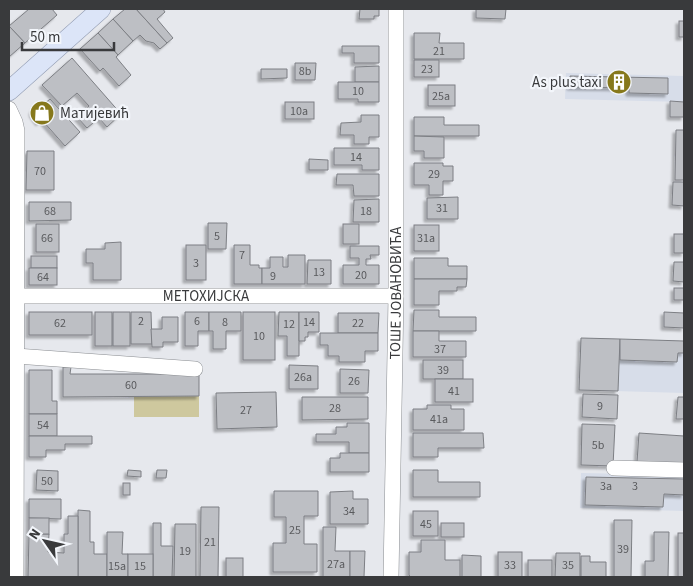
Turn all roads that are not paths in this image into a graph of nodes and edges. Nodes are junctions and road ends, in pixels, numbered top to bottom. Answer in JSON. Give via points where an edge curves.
{"nodes":[{"id":1,"x":101,"y":9,"type":"edge"},
{"id":2,"x":396,"y":9,"type":"edge"},
{"id":3,"x":9,"y":91,"type":"edge"},
{"id":4,"x":9,"y":109,"type":"edge"},
{"id":5,"x":17,"y":296,"type":"junction"},
{"id":6,"x":396,"y":296,"type":"junction"},
{"id":7,"x":16,"y":356,"type":"junction"},
{"id":8,"x":195,"y":369,"type":"dead end"},
{"id":9,"x":614,"y":468,"type":"dead end"},
{"id":10,"x":684,"y":470,"type":"edge"},
{"id":11,"x":16,"y":577,"type":"edge"},
{"id":12,"x":391,"y":577,"type":"edge"}],
"edges":[{"from":1,"to":3,"type":"main road"},
{"from":2,"to":6,"type":"street","name":"ТОШЕ ЈОВАНОВИЋА"},
{"from":4,"to":5,"type":"street","via":[[17,131]]},
{"from":5,"to":6,"type":"street","name":"МЕТОХИЈСКА"},
{"from":5,"to":7,"type":"street"},
{"from":6,"to":12,"type":"street","name":"ТОШЕ ЈОВАНОВИЋА"},
{"from":7,"to":8,"type":"street"},
{"from":7,"to":11,"type":"street"},
{"from":9,"to":10,"type":"street"}]}
